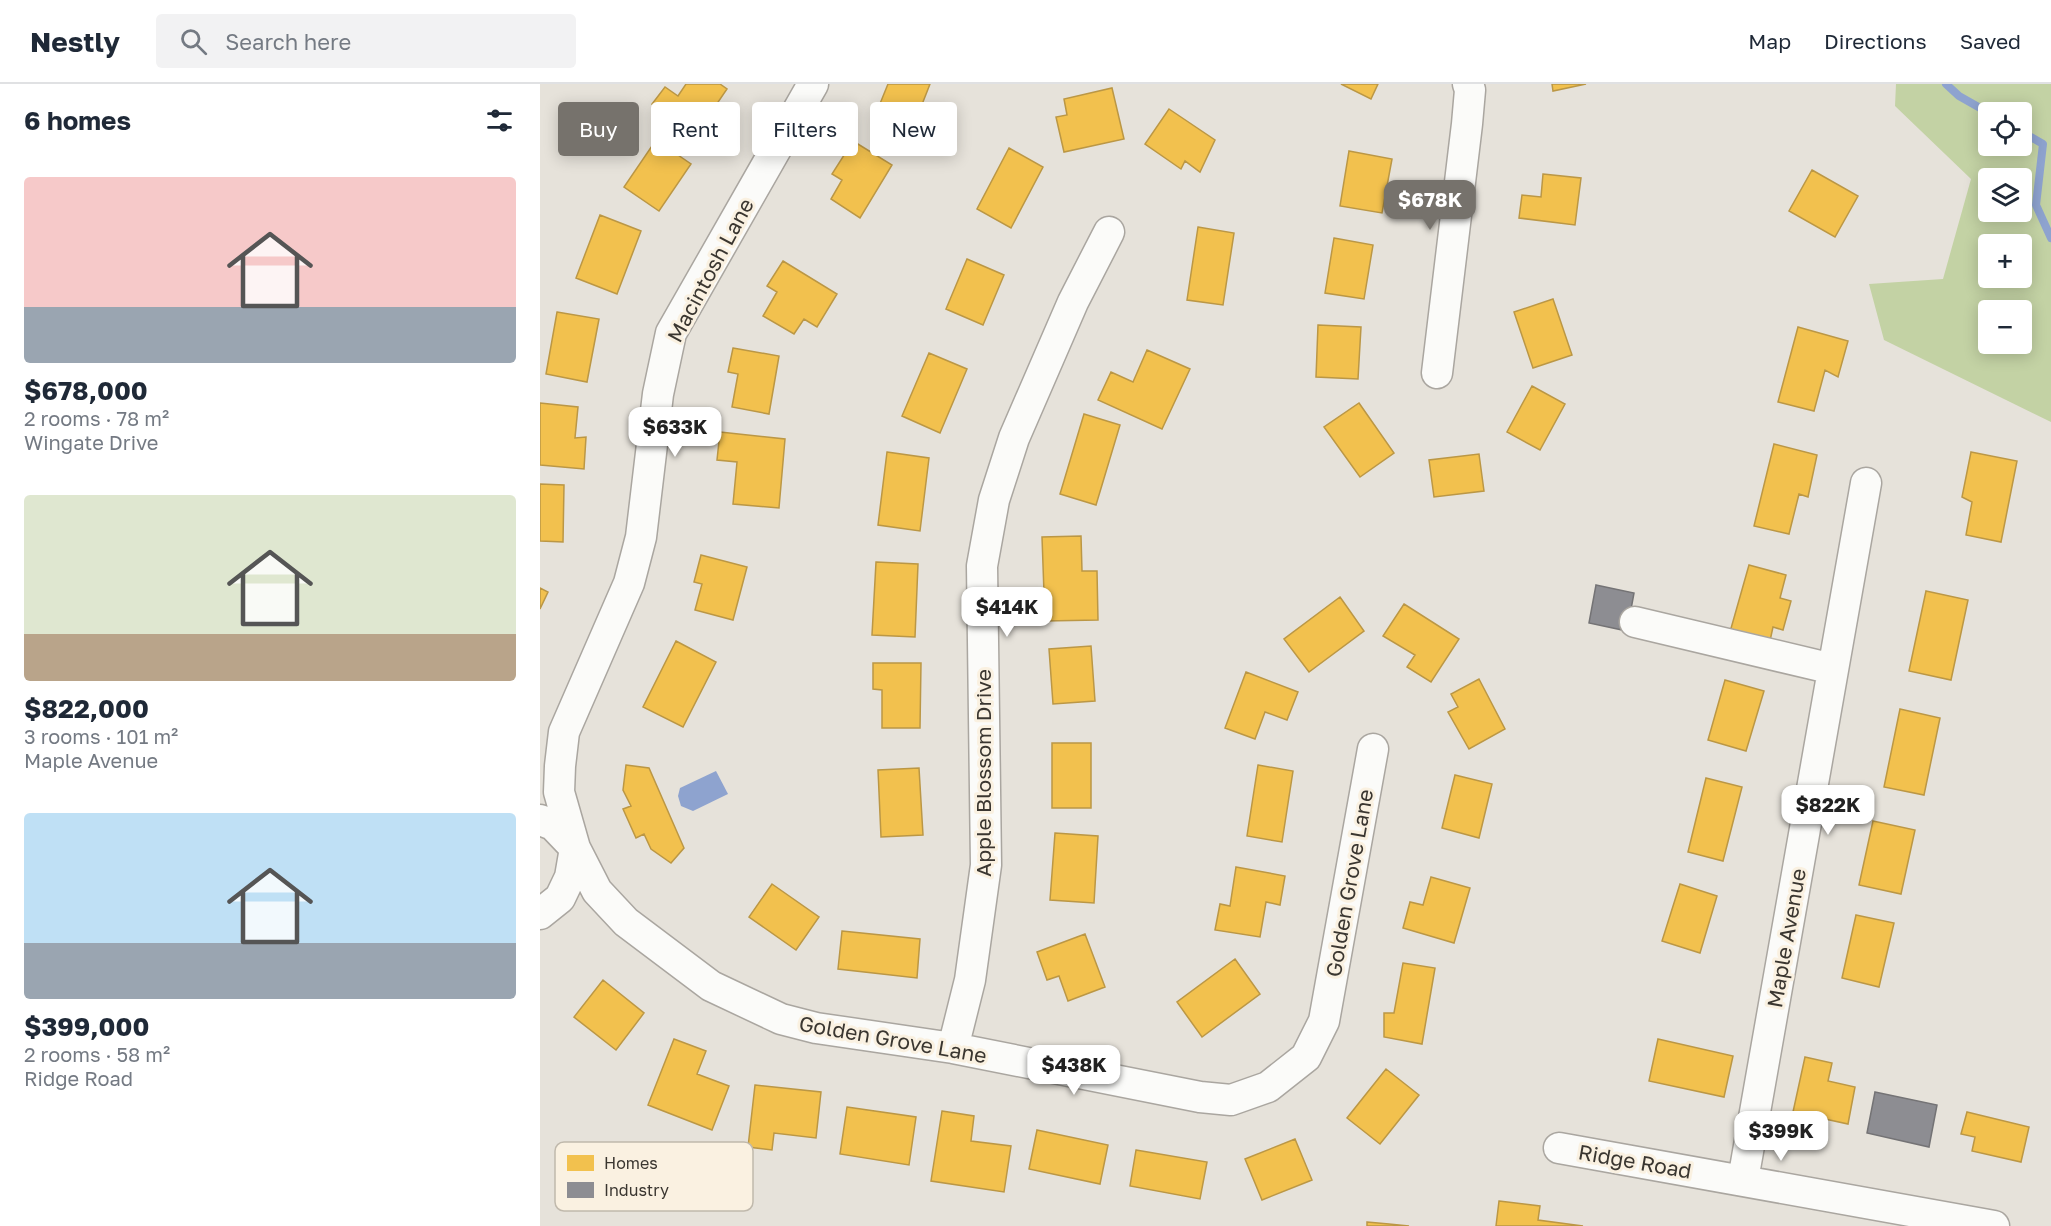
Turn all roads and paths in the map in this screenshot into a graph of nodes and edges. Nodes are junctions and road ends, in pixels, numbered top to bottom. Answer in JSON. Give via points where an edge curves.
{"nodes":[{"id":1,"x":813,"y":84,"type":"edge"},
{"id":2,"x":1468,"y":84,"type":"edge"},
{"id":3,"x":1109,"y":232,"type":"dead end"},
{"id":4,"x":1437,"y":373,"type":"dead end"},
{"id":5,"x":1866,"y":483,"type":"dead end"},
{"id":6,"x":1635,"y":622,"type":"dead end"},
{"id":7,"x":1833,"y":669,"type":"junction"},
{"id":8,"x":1373,"y":749,"type":"dead end"},
{"id":9,"x":540,"y":820,"type":"edge"},
{"id":10,"x":575,"y":848,"type":"junction"},
{"id":11,"x":540,"y":914,"type":"edge"},
{"id":12,"x":953,"y":1048,"type":"junction"},
{"id":13,"x":1559,"y":1148,"type":"dead end"},
{"id":14,"x":1743,"y":1180,"type":"junction"},
{"id":15,"x":1994,"y":1226,"type":"edge"}],
"edges":[{"from":1,"to":10,"type":"street","name":"Macintosh Lane","via":[[671,333],[658,394],[640,537],[629,583],[564,732],[559,792]]},
{"from":2,"to":4,"type":"street","via":[[1467,123]]},
{"from":3,"to":12,"type":"street","name":"Apple Blossom Drive","via":[[1073,302],[1014,438],[994,500],[982,566],[986,865],[970,980]]},
{"from":5,"to":7,"type":"street","name":"Maple Avenue"},
{"from":6,"to":7,"type":"street"},
{"from":7,"to":14,"type":"street","name":"Maple Avenue"},
{"from":8,"to":12,"type":"street","name":"Golden Grove Lane","via":[[1324,1022],[1306,1057],[1268,1088],[1231,1100],[1200,1097]]},
{"from":9,"to":10,"type":"street","via":[[553,825]]},
{"from":10,"to":11,"type":"street","name":"Macintosh Lane","via":[[570,877],[560,898]]},
{"from":10,"to":12,"type":"street","name":"Golden Grove Lane","via":[[597,891],[626,922],[711,986],[781,1019],[816,1028]]},
{"from":13,"to":14,"type":"street","name":"Ridge Road"},
{"from":14,"to":15,"type":"street","name":"Ridge Road"}]}
